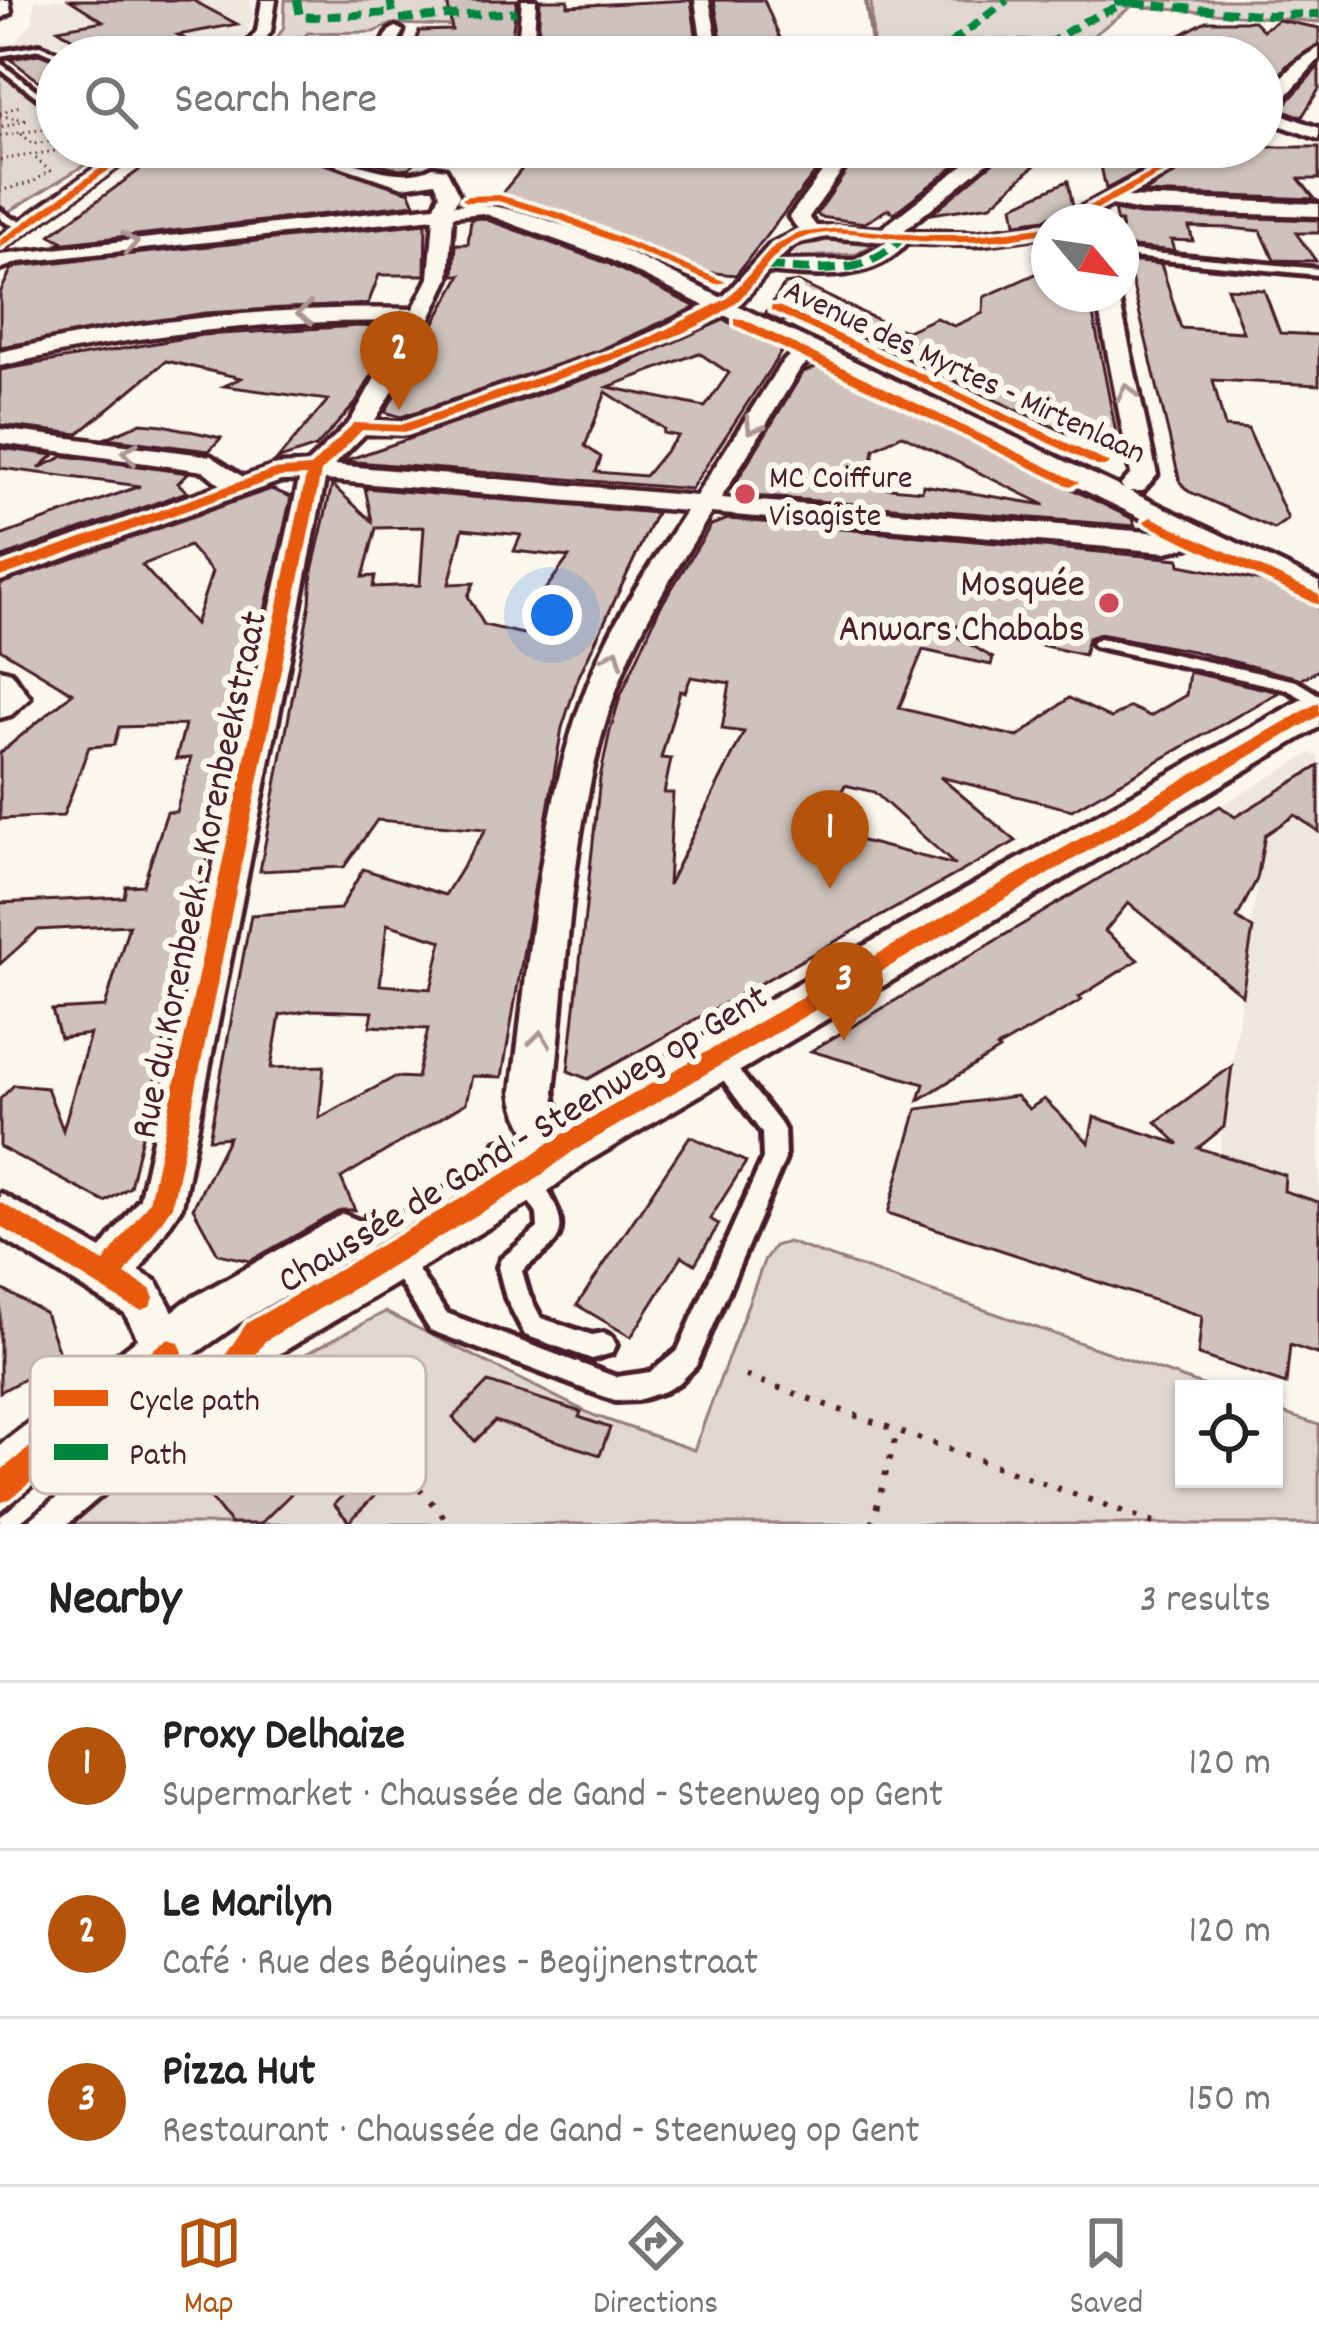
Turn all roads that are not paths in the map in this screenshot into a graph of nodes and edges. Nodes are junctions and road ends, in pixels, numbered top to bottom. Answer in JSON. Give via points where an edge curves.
{"nodes":[{"id":1,"x":269,"y":0,"type":"edge"},
{"id":2,"x":529,"y":0,"type":"edge"},
{"id":3,"x":702,"y":0,"type":"edge"},
{"id":4,"x":0,"y":3,"type":"edge"},
{"id":5,"x":0,"y":13,"type":"edge"},
{"id":6,"x":396,"y":31,"type":"dead end"},
{"id":7,"x":262,"y":36,"type":"edge"},
{"id":8,"x":394,"y":36,"type":"edge"},
{"id":9,"x":526,"y":36,"type":"edge"},
{"id":10,"x":708,"y":36,"type":"edge"},
{"id":11,"x":36,"y":48,"type":"edge"},
{"id":12,"x":1319,"y":52,"type":"edge"},
{"id":13,"x":0,"y":54,"type":"edge"},
{"id":14,"x":0,"y":65,"type":"edge"},
{"id":15,"x":1283,"y":89,"type":"edge"},
{"id":16,"x":36,"y":93,"type":"edge"},
{"id":17,"x":1283,"y":121,"type":"edge"},
{"id":18,"x":1319,"y":134,"type":"edge"},
{"id":19,"x":102,"y":168,"type":"edge"},
{"id":20,"x":365,"y":168,"type":"edge"},
{"id":21,"x":835,"y":168,"type":"edge"},
{"id":22,"x":973,"y":168,"type":"edge"},
{"id":23,"x":1168,"y":168,"type":"edge"},
{"id":24,"x":1112,"y":199,"type":"junction"},
{"id":25,"x":1104,"y":204,"type":"edge"},
{"id":26,"x":445,"y":205,"type":"junction"},
{"id":27,"x":1319,"y":210,"type":"edge"},
{"id":28,"x":0,"y":213,"type":"edge"},
{"id":29,"x":29,"y":223,"type":"junction"},
{"id":30,"x":1031,"y":232,"type":"edge"},
{"id":31,"x":811,"y":233,"type":"junction"},
{"id":32,"x":894,"y":236,"type":"junction"},
{"id":33,"x":4,"y":249,"type":"edge"},
{"id":34,"x":1139,"y":256,"type":"edge"},
{"id":35,"x":765,"y":266,"type":"junction"},
{"id":36,"x":1319,"y":272,"type":"edge"},
{"id":37,"x":730,"y":302,"type":"junction"},
{"id":38,"x":1111,"y":312,"type":"edge"},
{"id":39,"x":422,"y":316,"type":"junction"},
{"id":40,"x":810,"y":349,"type":"junction"},
{"id":41,"x":0,"y":359,"type":"edge"},
{"id":42,"x":359,"y":426,"type":"junction"},
{"id":43,"x":0,"y":436,"type":"edge"},
{"id":44,"x":314,"y":471,"type":"junction"},
{"id":45,"x":1134,"y":485,"type":"junction"},
{"id":46,"x":238,"y":486,"type":"junction"},
{"id":47,"x":701,"y":507,"type":"junction"},
{"id":48,"x":1198,"y":536,"type":"junction"},
{"id":49,"x":0,"y":572,"type":"edge"},
{"id":50,"x":1319,"y":573,"type":"edge"},
{"id":51,"x":1319,"y":593,"type":"edge"},
{"id":52,"x":1099,"y":643,"type":"dead end"},
{"id":53,"x":0,"y":679,"type":"edge"},
{"id":54,"x":1319,"y":705,"type":"edge"},
{"id":55,"x":0,"y":708,"type":"edge"},
{"id":56,"x":717,"y":1058,"type":"junction"},
{"id":57,"x":531,"y":1156,"type":"junction"},
{"id":58,"x":0,"y":1214,"type":"edge"},
{"id":59,"x":383,"y":1237,"type":"junction"},
{"id":60,"x":109,"y":1275,"type":"junction"},
{"id":61,"x":604,"y":1346,"type":"dead end"},
{"id":62,"x":172,"y":1356,"type":"edge"},
{"id":63,"x":203,"y":1356,"type":"edge"},
{"id":64,"x":30,"y":1468,"type":"edge"},
{"id":65,"x":0,"y":1489,"type":"edge"},
{"id":66,"x":45,"y":1494,"type":"edge"},
{"id":67,"x":13,"y":1524,"type":"edge"}],
"edges":[{"from":1,"to":7,"type":"street"},
{"from":2,"to":9,"type":"street"},
{"from":3,"to":10,"type":"street"},
{"from":4,"to":5,"type":"main road"},
{"from":6,"to":8,"type":"street"},
{"from":11,"to":13,"type":"lane"},
{"from":12,"to":15,"type":"street"},
{"from":14,"to":16,"type":"lane"},
{"from":17,"to":18,"type":"street"},
{"from":19,"to":29,"type":"street"},
{"from":20,"to":26,"type":"street","via":[[403,182],[435,172],[433,197]]},
{"from":21,"to":31,"type":"street","via":[[799,217]]},
{"from":22,"to":32,"type":"street"},
{"from":23,"to":24,"type":"street"},
{"from":24,"to":25,"type":"street"},
{"from":24,"to":27,"type":"street"},
{"from":33,"to":26,"type":"street","name":"Avenue des Myrtes - Mirtenlaan","one_way":true},
{"from":26,"to":37,"type":"street","name":"Avenue des Myrtes - Mirtenlaan","via":[[496,200],[553,217]]},
{"from":26,"to":39,"type":"street","via":[[444,261]]},
{"from":28,"to":29,"type":"lane"},
{"from":29,"to":33,"type":"street"},
{"from":30,"to":32,"type":"street"},
{"from":31,"to":32,"type":"street"},
{"from":31,"to":35,"type":"street","via":[[784,243]]},
{"from":32,"to":35,"type":"street","via":[[884,256],[855,265]]},
{"from":34,"to":36,"type":"lane"},
{"from":35,"to":37,"type":"street"},
{"from":37,"to":40,"type":"street","name":"Avenue des Myrtes - Mirtenlaan"},
{"from":37,"to":42,"type":"street","via":[[667,334],[402,429]]},
{"from":37,"to":45,"type":"street","name":"Avenue des Myrtes - Mirtenlaan"},
{"from":45,"to":38,"type":"street","one_way":true,"via":[[1144,476]]},
{"from":39,"to":41,"type":"street","one_way":true,"via":[[318,311],[195,320]]},
{"from":39,"to":42,"type":"street"},
{"from":40,"to":47,"type":"street","one_way":true,"via":[[791,365]]},
{"from":40,"to":48,"type":"street","name":"Avenue des Myrtes - Mirtenlaan"},
{"from":42,"to":44,"type":"street"},
{"from":46,"to":43,"type":"street","one_way":true,"via":[[211,464]]},
{"from":44,"to":46,"type":"street"},
{"from":44,"to":47,"type":"street"},
{"from":44,"to":60,"type":"street","name":"Rue du Korenbeek - Korenbeekstraat","via":[[160,1206]]},
{"from":45,"to":50,"type":"street","name":"Avenue des Myrtes - Mirtenlaan"},
{"from":46,"to":49,"type":"street"},
{"from":47,"to":48,"type":"street","via":[[1166,544]]},
{"from":57,"to":47,"type":"street","one_way":true,"via":[[573,793],[615,652]]},
{"from":48,"to":51,"type":"street","name":"Avenue des Myrtes - Mirtenlaan"},
{"from":52,"to":54,"type":"lane","via":[[1291,686]]},
{"from":53,"to":55,"type":"street","via":[[14,698]]},
{"from":54,"to":56,"type":"main road","name":"Chaussée de Gand - Steenweg op Gent"},
{"from":56,"to":57,"type":"main road","name":"Chaussée de Gand - Steenweg op Gent"},
{"from":56,"to":59,"type":"lane","via":[[773,1130],[774,1159],[671,1378],[616,1389],[438,1322]]},
{"from":57,"to":59,"type":"main road","name":"Chaussée de Gand - Steenweg op Gent"},
{"from":57,"to":61,"type":"lane","via":[[549,1232],[509,1268],[518,1298],[533,1327]]},
{"from":58,"to":60,"type":"street"},
{"from":59,"to":63,"type":"main road","name":"Chaussée de Gand - Steenweg op Gent","via":[[256,1332]]},
{"from":60,"to":62,"type":"street","via":[[141,1298]]},
{"from":64,"to":65,"type":"main road","name":"Chaussée de Gand - Steenweg op Gent"},
{"from":66,"to":67,"type":"main road","name":"Chaussée de Gand - Steenweg op Gent"}]}
